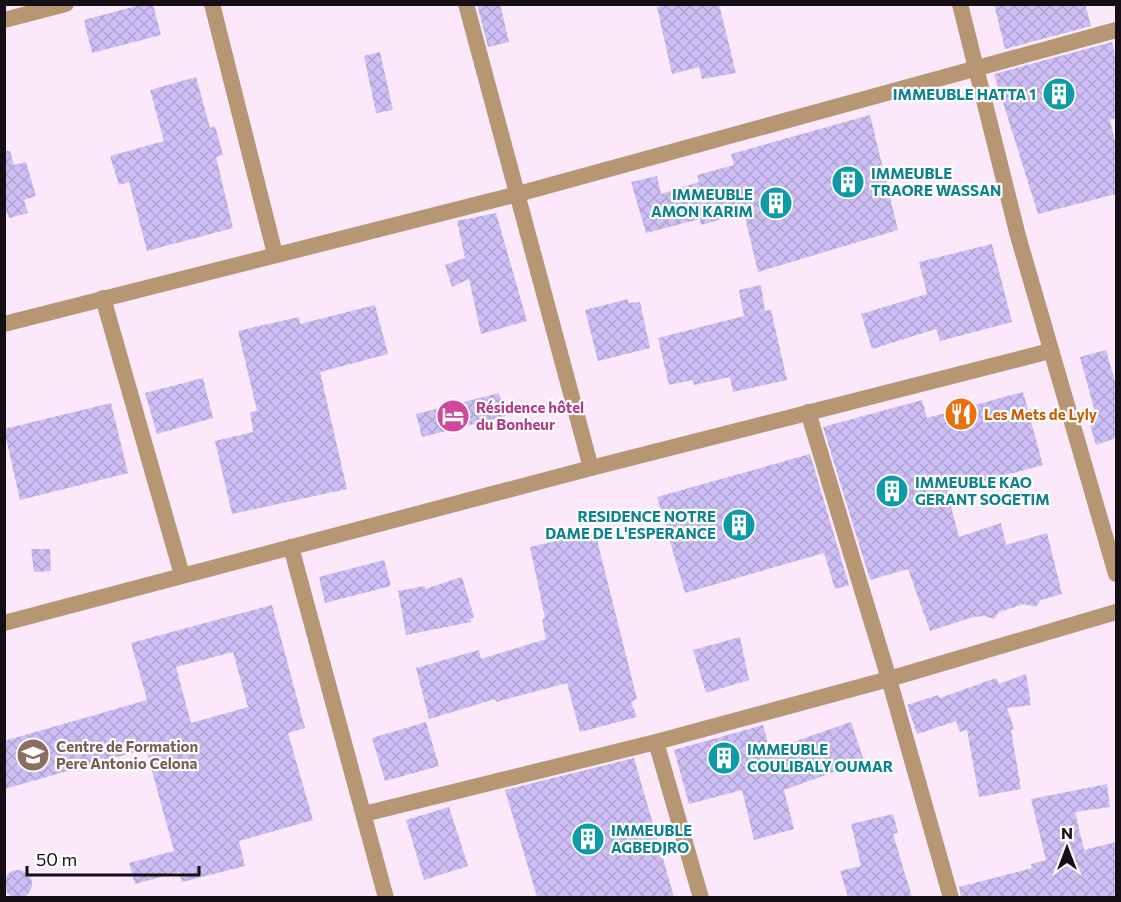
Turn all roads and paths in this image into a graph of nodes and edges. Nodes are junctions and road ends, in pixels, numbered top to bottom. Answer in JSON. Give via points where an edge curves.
{"nodes":[{"id":1,"x":66,"y":4,"type":"edge"},
{"id":2,"x":212,"y":4,"type":"edge"},
{"id":3,"x":466,"y":4,"type":"edge"},
{"id":4,"x":960,"y":4,"type":"edge"},
{"id":5,"x":27,"y":9,"type":"edge"},
{"id":6,"x":4,"y":20,"type":"edge"},
{"id":7,"x":1116,"y":30,"type":"edge"},
{"id":8,"x":976,"y":69,"type":"junction"},
{"id":9,"x":518,"y":194,"type":"junction"},
{"id":10,"x":275,"y":254,"type":"junction"},
{"id":11,"x":103,"y":298,"type":"junction"},
{"id":12,"x":4,"y":324,"type":"edge"},
{"id":13,"x":1050,"y":351,"type":"junction"},
{"id":14,"x":808,"y":412,"type":"junction"},
{"id":15,"x":591,"y":468,"type":"junction"},
{"id":16,"x":291,"y":547,"type":"junction"},
{"id":17,"x":1116,"y":574,"type":"edge"},
{"id":18,"x":182,"y":575,"type":"junction"},
{"id":19,"x":1116,"y":612,"type":"edge"},
{"id":20,"x":4,"y":623,"type":"edge"},
{"id":21,"x":889,"y":679,"type":"junction"},
{"id":22,"x":656,"y":742,"type":"junction"},
{"id":23,"x":364,"y":814,"type":"junction"},
{"id":24,"x":386,"y":897,"type":"edge"},
{"id":25,"x":701,"y":897,"type":"edge"},
{"id":26,"x":951,"y":897,"type":"edge"}],
"edges":[{"from":1,"to":5,"type":"street"},
{"from":2,"to":10,"type":"street"},
{"from":3,"to":9,"type":"street"},
{"from":4,"to":8,"type":"street"},
{"from":5,"to":6,"type":"street"},
{"from":7,"to":8,"type":"street"},
{"from":8,"to":9,"type":"street"},
{"from":8,"to":13,"type":"street"},
{"from":9,"to":10,"type":"street"},
{"from":9,"to":15,"type":"street"},
{"from":10,"to":11,"type":"street"},
{"from":11,"to":12,"type":"street"},
{"from":11,"to":18,"type":"street"},
{"from":13,"to":14,"type":"street"},
{"from":13,"to":17,"type":"street"},
{"from":14,"to":15,"type":"street"},
{"from":14,"to":21,"type":"street"},
{"from":15,"to":16,"type":"street"},
{"from":16,"to":18,"type":"street"},
{"from":16,"to":23,"type":"street"},
{"from":18,"to":20,"type":"street"},
{"from":19,"to":21,"type":"street"},
{"from":21,"to":22,"type":"street"},
{"from":21,"to":26,"type":"street"},
{"from":22,"to":23,"type":"street"},
{"from":22,"to":25,"type":"street"},
{"from":23,"to":24,"type":"street"}]}
